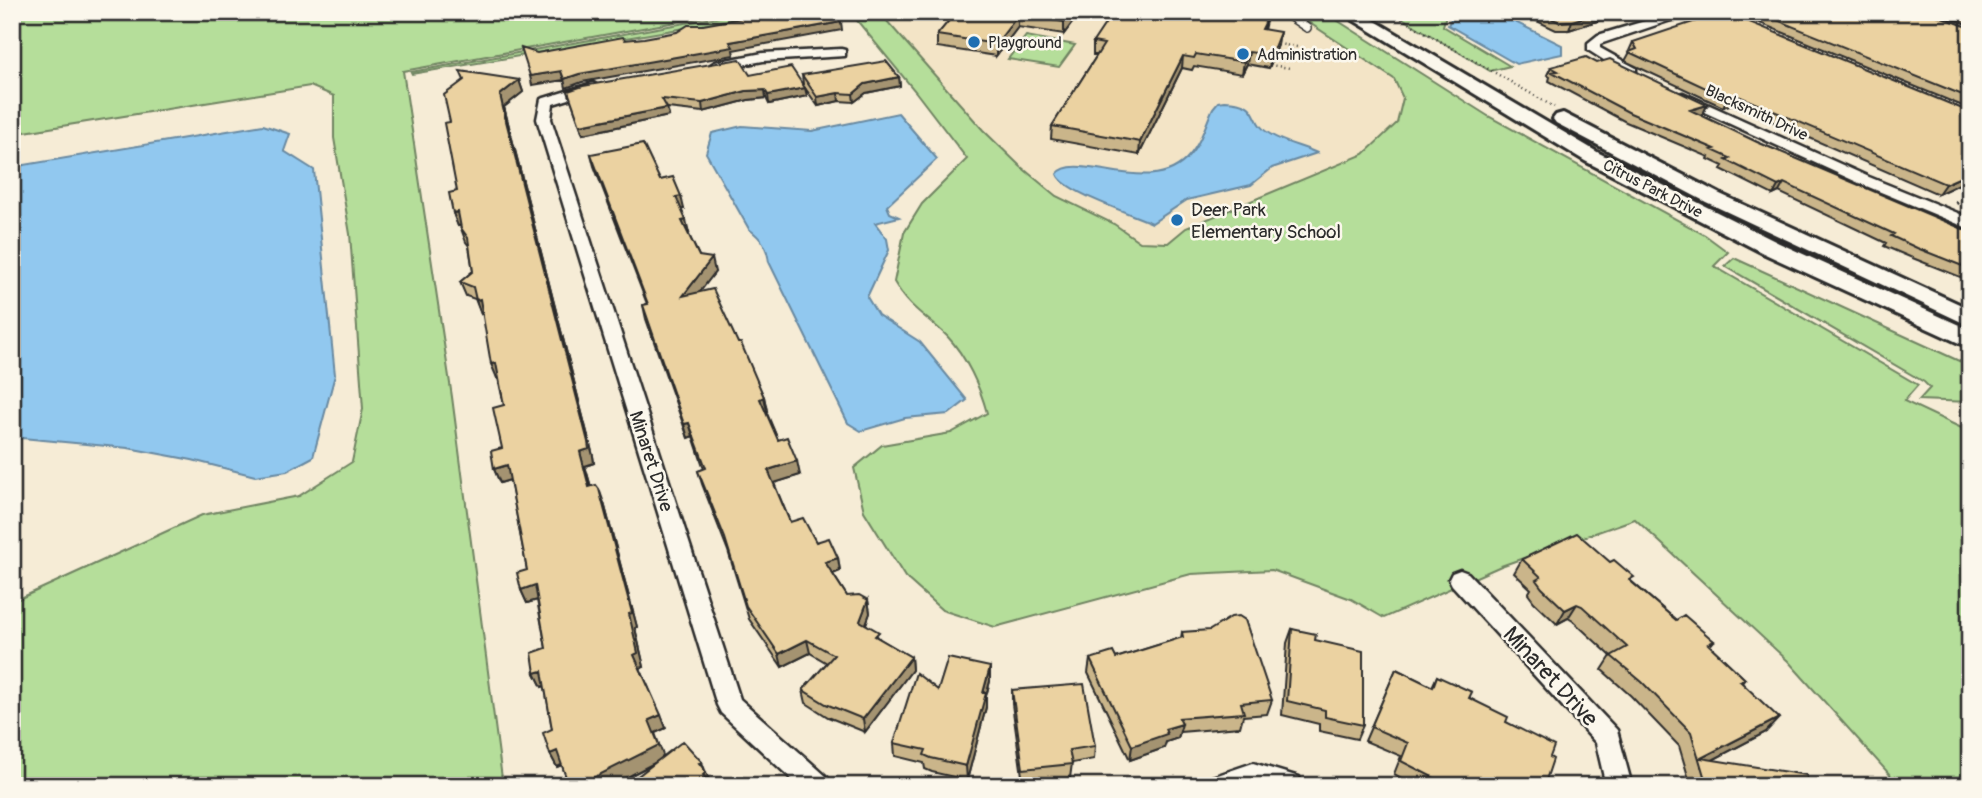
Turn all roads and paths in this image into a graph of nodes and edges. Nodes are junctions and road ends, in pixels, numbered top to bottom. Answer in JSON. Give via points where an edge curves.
{"nodes":[{"id":1,"x":1283,"y":12,"type":"edge"},
{"id":2,"x":1348,"y":12,"type":"edge"},
{"id":3,"x":1380,"y":12,"type":"edge"},
{"id":4,"x":1689,"y":12,"type":"edge"},
{"id":5,"x":1728,"y":14,"type":"edge"},
{"id":6,"x":1307,"y":28,"type":"dead end"},
{"id":7,"x":1278,"y":44,"type":"edge"},
{"id":8,"x":1297,"y":47,"type":"dead end"},
{"id":9,"x":841,"y":54,"type":"dead end"},
{"id":10,"x":1270,"y":65,"type":"edge"},
{"id":11,"x":1290,"y":68,"type":"dead end"},
{"id":12,"x":699,"y":69,"type":"edge"},
{"id":13,"x":1640,"y":76,"type":"edge"},
{"id":14,"x":608,"y":85,"type":"edge"},
{"id":15,"x":1674,"y":92,"type":"edge"},
{"id":16,"x":1970,"y":110,"type":"edge"},
{"id":17,"x":1966,"y":219,"type":"edge"},
{"id":18,"x":1970,"y":318,"type":"edge"},
{"id":19,"x":1970,"y":340,"type":"edge"},
{"id":20,"x":1460,"y":579,"type":"dead end"},
{"id":21,"x":818,"y":786,"type":"edge"},
{"id":22,"x":1221,"y":786,"type":"edge"},
{"id":23,"x":1290,"y":786,"type":"edge"},
{"id":24,"x":1619,"y":786,"type":"edge"}],
"edges":[{"from":1,"to":6,"type":"lane"},
{"from":2,"to":19,"type":"street","name":"Citrus Park Drive","via":[[1592,156],[1771,248]]},
{"from":3,"to":18,"type":"street","name":"Citrus Park Drive","via":[[1630,156]]},
{"from":4,"to":13,"type":"street","via":[[1594,43],[1594,50]]},
{"from":5,"to":16,"type":"path"},
{"from":7,"to":8,"type":"path"},
{"from":9,"to":12,"type":"street","via":[[763,57]]},
{"from":10,"to":11,"type":"path"},
{"from":14,"to":21,"type":"street","name":"Minaret Drive","via":[[546,102],[544,119],[730,705]]},
{"from":15,"to":17,"type":"street","name":"Blacksmith Drive","via":[[1827,163]]},
{"from":20,"to":24,"type":"street","name":"Minaret Drive","via":[[1608,738]]},
{"from":22,"to":23,"type":"street","via":[[1253,775]]}]}
